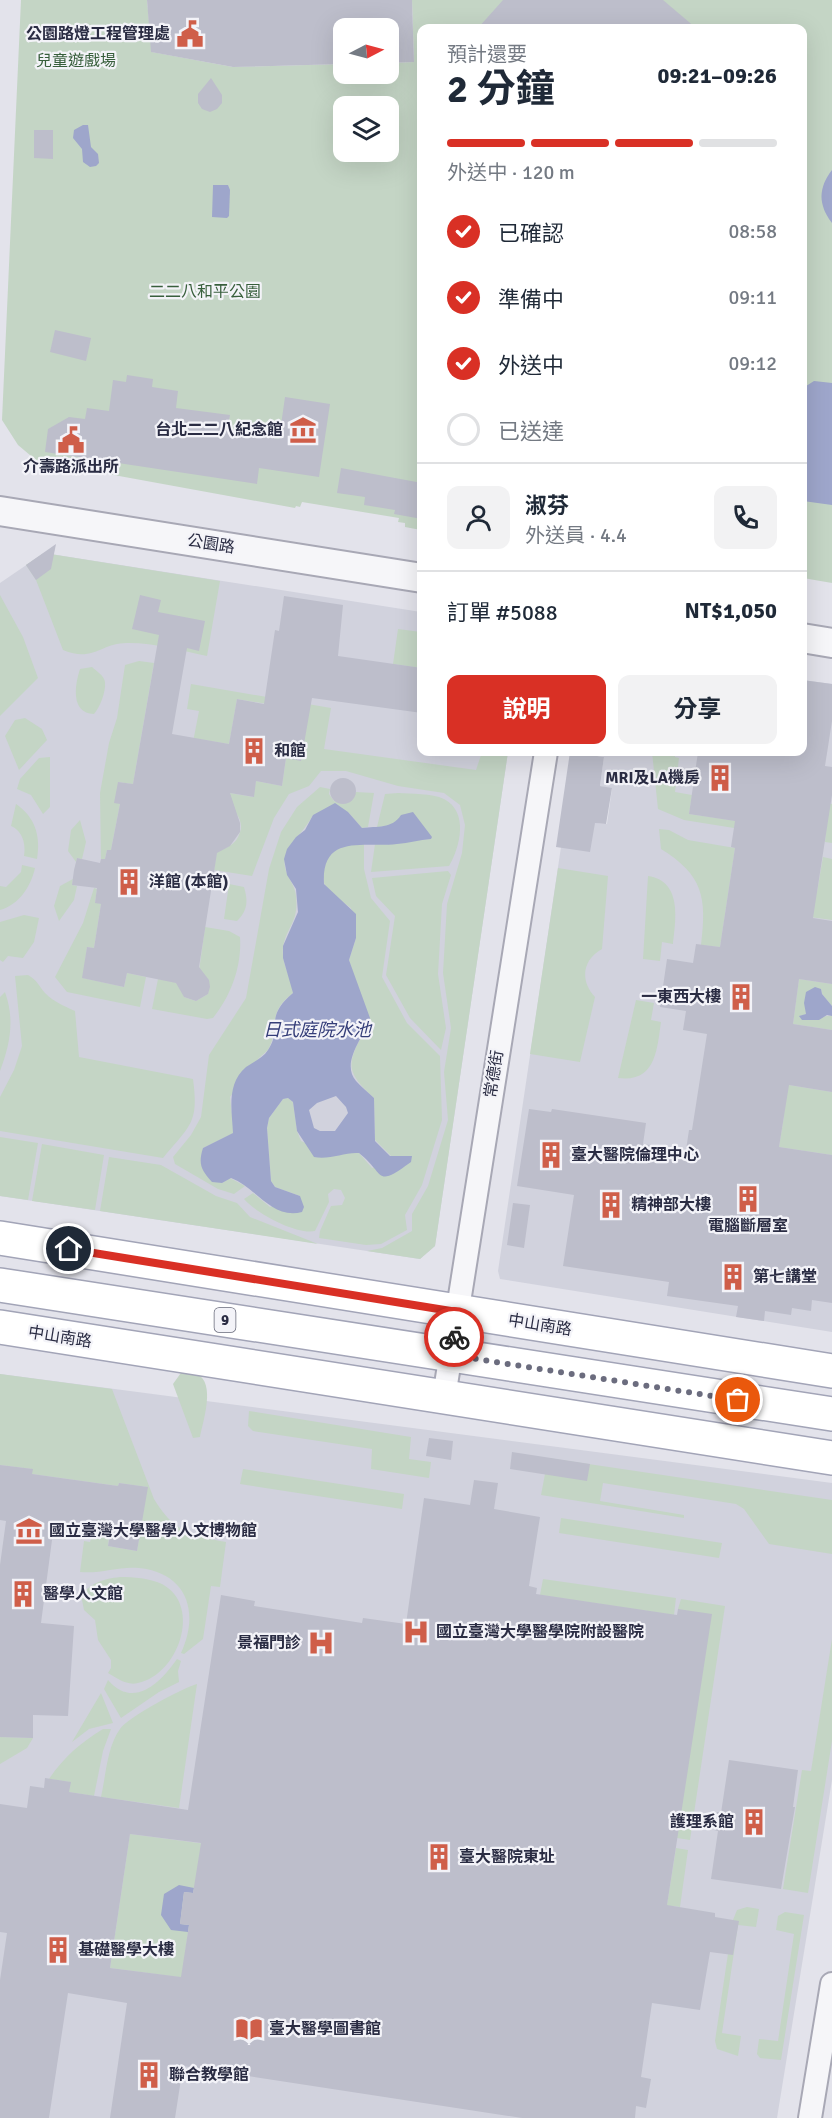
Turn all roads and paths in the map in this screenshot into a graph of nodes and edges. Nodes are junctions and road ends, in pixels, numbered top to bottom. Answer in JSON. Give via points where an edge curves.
{"nodes":[{"id":1,"x":0,"y":511,"type":"edge"},
{"id":2,"x":417,"y":577,"type":"edge"},
{"id":3,"x":807,"y":639,"type":"edge"},
{"id":4,"x":832,"y":643,"type":"edge"},
{"id":5,"x":545,"y":756,"type":"edge"},
{"id":6,"x":0,"y":1238,"type":"edge"},
{"id":7,"x":0,"y":1285,"type":"edge"},
{"id":8,"x":457,"y":1312,"type":"junction"},
{"id":9,"x":0,"y":1327,"type":"edge"},
{"id":10,"x":451,"y":1355,"type":"junction"},
{"id":11,"x":832,"y":1371,"type":"edge"},
{"id":12,"x":444,"y":1397,"type":"junction"},
{"id":13,"x":832,"y":1414,"type":"edge"},
{"id":14,"x":832,"y":1458,"type":"edge"},
{"id":15,"x":832,"y":1984,"type":"edge"},
{"id":16,"x":810,"y":2118,"type":"edge"}],
"edges":[{"from":1,"to":2,"type":"street","name":"公園路"},
{"from":3,"to":4,"type":"street"},
{"from":5,"to":8,"type":"street","name":"常德街"},
{"from":6,"to":8,"type":"main road","name":"中山南路"},
{"from":7,"to":10,"type":"main road","number":"9"},
{"from":8,"to":10,"type":"street","name":"常德街"},
{"from":8,"to":11,"type":"main road","name":"中山南路"},
{"from":9,"to":12,"type":"main road","name":"中山南路"},
{"from":10,"to":12,"type":"street","name":"常德街"},
{"from":10,"to":13,"type":"main road","number":"9"},
{"from":12,"to":14,"type":"main road","name":"中山南路"},
{"from":15,"to":16,"type":"street"}]}
